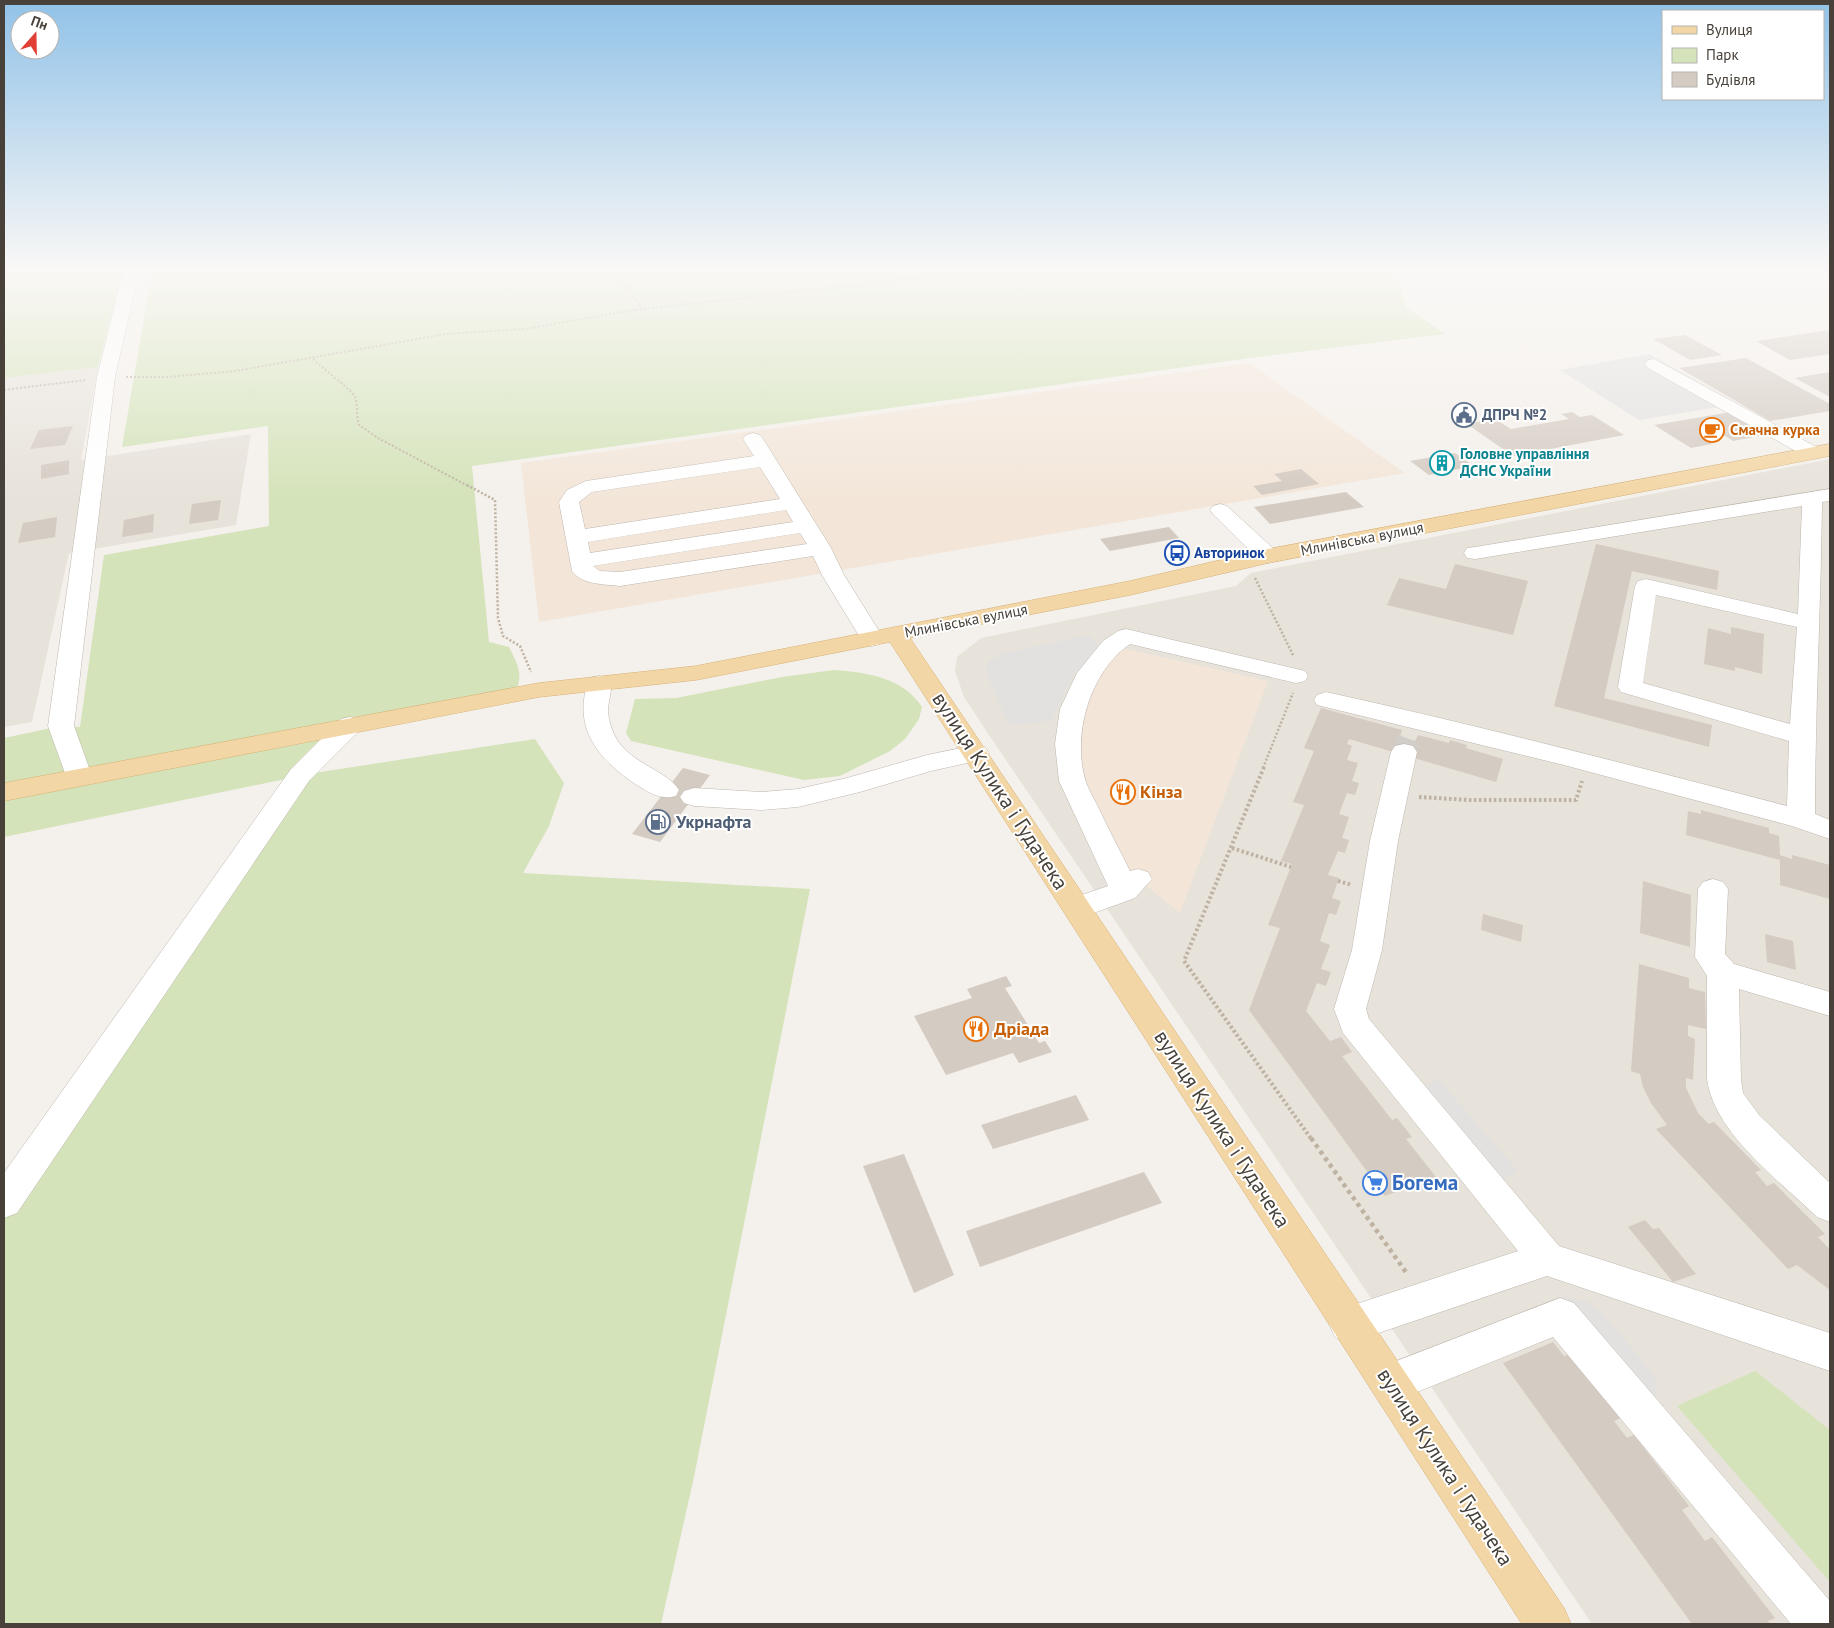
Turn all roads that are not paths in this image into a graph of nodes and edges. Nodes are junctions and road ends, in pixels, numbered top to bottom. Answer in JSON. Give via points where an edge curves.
{"nodes":[{"id":1,"x":113,"y":348,"type":"edge"},
{"id":2,"x":1654,"y":364,"type":"dead end"},
{"id":3,"x":753,"y":438,"type":"dead end"},
{"id":4,"x":1825,"y":451,"type":"edge"},
{"id":5,"x":766,"y":460,"type":"junction"},
{"id":6,"x":1821,"y":497,"type":"edge"},
{"id":7,"x":792,"y":503,"type":"junction"},
{"id":8,"x":1220,"y":510,"type":"dead end"},
{"id":9,"x":806,"y":526,"type":"junction"},
{"id":10,"x":576,"y":537,"type":"junction"},
{"id":11,"x":820,"y":548,"type":"junction"},
{"id":12,"x":1475,"y":553,"type":"dead end"},
{"id":13,"x":1268,"y":556,"type":"junction"},
{"id":14,"x":581,"y":561,"type":"junction"},
{"id":15,"x":1809,"y":623,"type":"junction"},
{"id":16,"x":896,"y":634,"type":"junction"},
{"id":17,"x":872,"y":639,"type":"junction"},
{"id":18,"x":1296,"y":676,"type":"road end"},
{"id":19,"x":598,"y":683,"type":"junction"},
{"id":20,"x":1326,"y":700,"type":"dead end"},
{"id":21,"x":350,"y":725,"type":"junction"},
{"id":22,"x":1409,"y":736,"type":"junction"},
{"id":23,"x":1802,"y":736,"type":"junction"},
{"id":24,"x":976,"y":753,"type":"junction"},
{"id":25,"x":80,"y":776,"type":"junction"},
{"id":26,"x":666,"y":790,"type":"dead end"},
{"id":27,"x":4,"y":792,"type":"edge"},
{"id":28,"x":694,"y":797,"type":"dead end"},
{"id":29,"x":1800,"y":819,"type":"junction"},
{"id":30,"x":1830,"y":830,"type":"edge"},
{"id":31,"x":1713,"y":889,"type":"dead end"},
{"id":32,"x":1078,"y":908,"type":"junction"},
{"id":33,"x":1723,"y":974,"type":"junction"},
{"id":34,"x":1830,"y":1004,"type":"edge"},
{"id":35,"x":4,"y":1202,"type":"edge"},
{"id":36,"x":1830,"y":1206,"type":"edge"},
{"id":37,"x":1547,"y":1259,"type":"junction"},
{"id":38,"x":1349,"y":1324,"type":"junction"},
{"id":39,"x":1830,"y":1352,"type":"edge"},
{"id":40,"x":1390,"y":1383,"type":"junction"},
{"id":41,"x":1548,"y":1624,"type":"edge"},
{"id":42,"x":1820,"y":1624,"type":"edge"}],
"edges":[{"from":1,"to":25,"type":"street","via":[[106,378],[61,726]]},
{"from":2,"to":4,"type":"street"},
{"from":3,"to":5,"type":"street"},
{"from":4,"to":13,"type":"main road","name":"Млинівська вулиця"},
{"from":5,"to":7,"type":"street"},
{"from":5,"to":10,"type":"street","via":[[586,487],[574,494],[569,502]]},
{"from":6,"to":12,"type":"street"},
{"from":6,"to":15,"type":"street"},
{"from":7,"to":9,"type":"street"},
{"from":7,"to":10,"type":"street"},
{"from":8,"to":13,"type":"street"},
{"from":9,"to":11,"type":"street"},
{"from":9,"to":14,"type":"street"},
{"from":10,"to":14,"type":"street"},
{"from":11,"to":14,"type":"street","via":[[620,579],[596,577],[583,571]]},
{"from":11,"to":17,"type":"street"},
{"from":13,"to":16,"type":"main road","name":"Млинівська вулиця","via":[[1130,588]]},
{"from":15,"to":23,"type":"street"},
{"from":15,"to":23,"type":"street","via":[[1646,586],[1630,687]]},
{"from":16,"to":17,"type":"main road","name":"Млинівська вулиця"},
{"from":16,"to":24,"type":"main road","name":"вулиця Кулика і Гудачека"},
{"from":17,"to":19,"type":"main road","name":"Млинівська вулиця","via":[[696,673]]},
{"from":18,"to":32,"type":"street","via":[[1126,636],[1111,646],[1089,673],[1073,709],[1068,744],[1072,781],[1132,885]]},
{"from":19,"to":21,"type":"main road","name":"Млинівська вулиця","via":[[539,690]]},
{"from":19,"to":26,"type":"street","via":[[596,714],[603,740],[624,765]]},
{"from":20,"to":22,"type":"street"},
{"from":21,"to":25,"type":"main road","name":"Млинівська вулиця"},
{"from":21,"to":35,"type":"street","via":[[300,775]]},
{"from":22,"to":29,"type":"street","via":[[1588,762]]},
{"from":22,"to":37,"type":"street","via":[[1394,795],[1367,950],[1350,1009],[1354,1024]]},
{"from":23,"to":29,"type":"street"},
{"from":24,"to":28,"type":"street","via":[[798,798],[761,801]]},
{"from":24,"to":32,"type":"main road","name":"вулиця Кулика і Гудачека"},
{"from":25,"to":27,"type":"main road","name":"Млинівська вулиця"},
{"from":29,"to":30,"type":"street"},
{"from":31,"to":33,"type":"street","via":[[1710,957]]},
{"from":32,"to":38,"type":"main road","name":"вулиця Кулика і Гудачека"},
{"from":33,"to":34,"type":"street"},
{"from":33,"to":36,"type":"street","via":[[1727,1096],[1737,1113]]},
{"from":37,"to":38,"type":"street"},
{"from":37,"to":39,"type":"street"},
{"from":38,"to":40,"type":"main road","name":"вулиця Кулика і Гудачека"},
{"from":40,"to":41,"type":"main road","name":"вулиця Кулика і Гудачека"},
{"from":40,"to":42,"type":"street","via":[[1560,1316]]}]}
